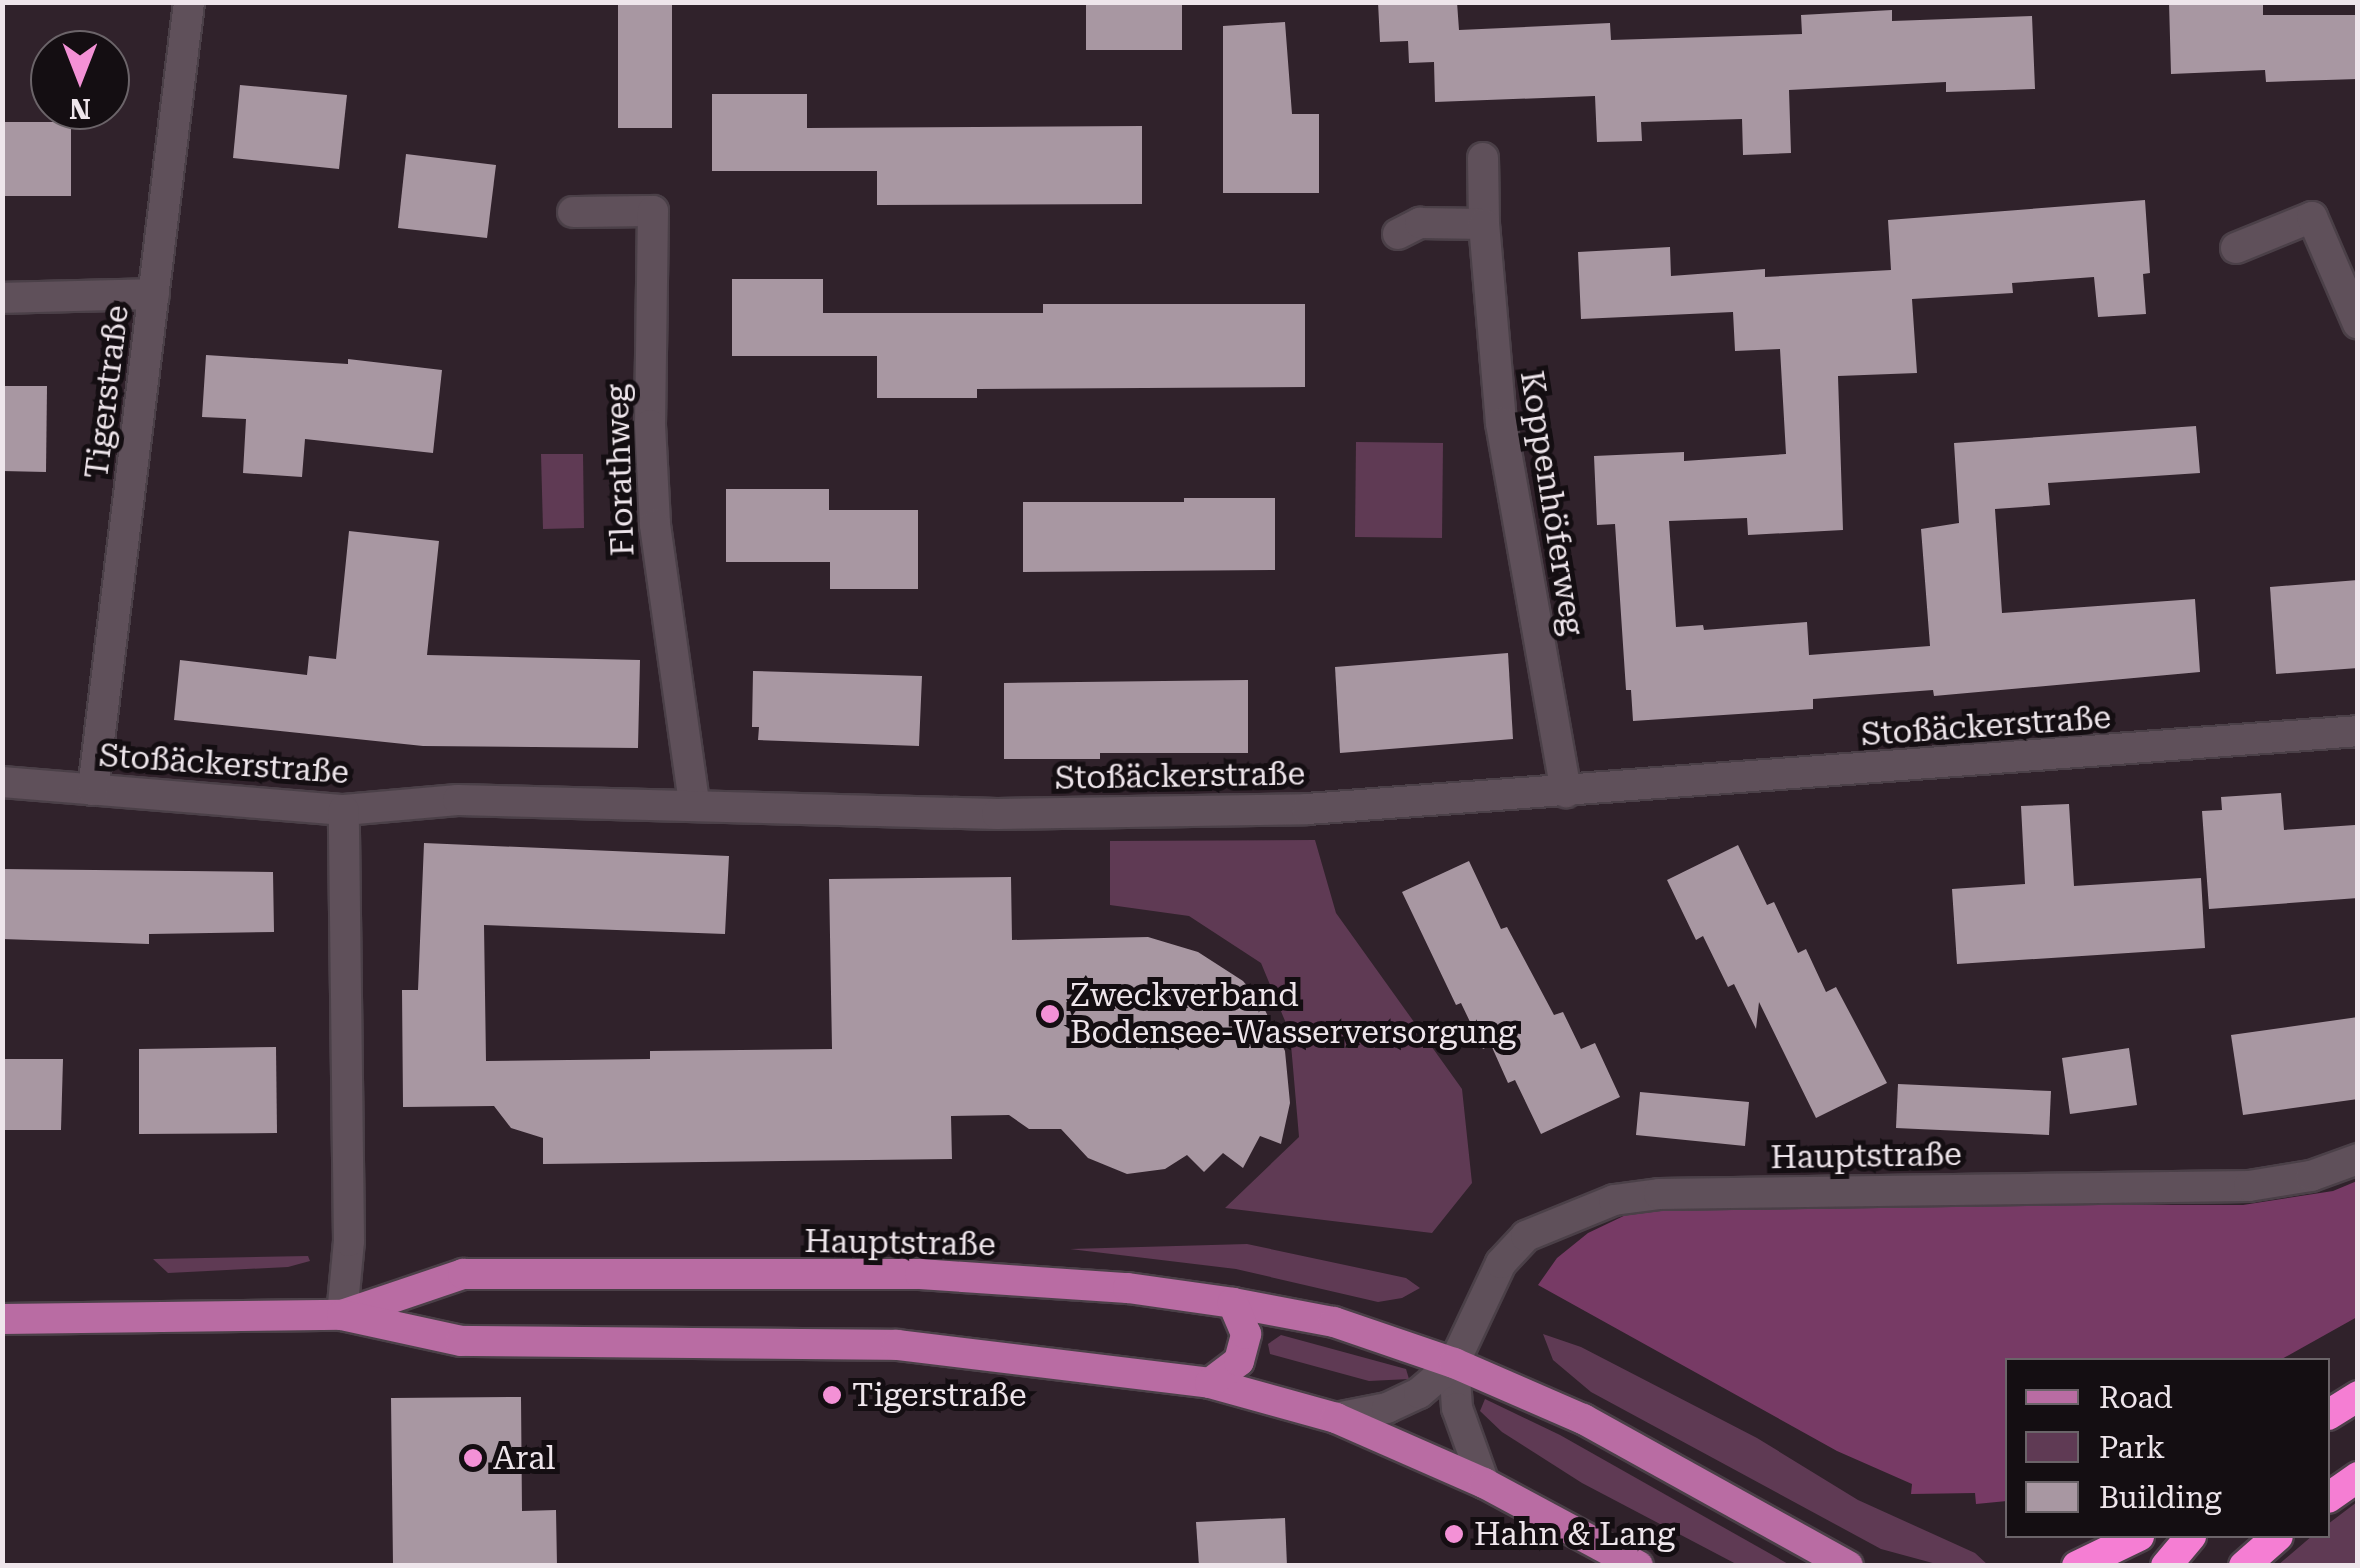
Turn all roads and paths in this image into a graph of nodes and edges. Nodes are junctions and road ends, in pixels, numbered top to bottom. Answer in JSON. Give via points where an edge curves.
{"nodes":[{"id":1,"x":190,"y":2,"type":"edge"},
{"id":2,"x":1483,"y":158,"type":"dead end"},
{"id":3,"x":573,"y":212,"type":"dead end"},
{"id":4,"x":1484,"y":224,"type":"junction"},
{"id":5,"x":1398,"y":234,"type":"dead end"},
{"id":6,"x":2236,"y":248,"type":"dead end"},
{"id":7,"x":154,"y":294,"type":"junction"},
{"id":8,"x":2,"y":298,"type":"edge"},
{"id":9,"x":2358,"y":324,"type":"edge"},
{"id":10,"x":2358,"y":731,"type":"edge"},
{"id":11,"x":2,"y":782,"type":"edge"},
{"id":12,"x":93,"y":790,"type":"junction"},
{"id":13,"x":1566,"y":792,"type":"junction"},
{"id":14,"x":694,"y":804,"type":"junction"},
{"id":15,"x":344,"y":810,"type":"junction"},
{"id":16,"x":2358,"y":1159,"type":"edge"},
{"id":17,"x":1234,"y":1303,"type":"junction"},
{"id":18,"x":342,"y":1315,"type":"junction"},
{"id":19,"x":2,"y":1319,"type":"edge"},
{"id":20,"x":1454,"y":1363,"type":"junction"},
{"id":21,"x":1210,"y":1383,"type":"junction"},
{"id":22,"x":2358,"y":1396,"type":"edge"},
{"id":23,"x":2330,"y":1413,"type":"edge"},
{"id":24,"x":1336,"y":1418,"type":"junction"},
{"id":25,"x":2358,"y":1477,"type":"edge"},
{"id":26,"x":1484,"y":1483,"type":"junction"},
{"id":27,"x":2330,"y":1497,"type":"edge"},
{"id":28,"x":2135,"y":1538,"type":"edge"},
{"id":29,"x":2189,"y":1538,"type":"edge"},
{"id":30,"x":2276,"y":1538,"type":"edge"},
{"id":31,"x":1638,"y":1566,"type":"edge"},
{"id":32,"x":1848,"y":1566,"type":"edge"},
{"id":33,"x":2077,"y":1566,"type":"edge"},
{"id":34,"x":2166,"y":1566,"type":"edge"},
{"id":35,"x":2244,"y":1566,"type":"edge"}],
"edges":[{"from":1,"to":7,"type":"street","name":"Tigerstraße"},
{"from":2,"to":4,"type":"street","name":"Koppenhöferweg"},
{"from":3,"to":14,"type":"street","name":"Florathweg","via":[[652,211],[655,526]]},
{"from":4,"to":5,"type":"street","via":[[1420,223]]},
{"from":4,"to":13,"type":"street","name":"Koppenhöferweg","via":[[1501,423]]},
{"from":6,"to":9,"type":"street","via":[[2312,217]]},
{"from":7,"to":8,"type":"street"},
{"from":7,"to":12,"type":"street","name":"Tigerstraße"},
{"from":10,"to":13,"type":"street","name":"Stoßäckerstraße"},
{"from":11,"to":12,"type":"street","name":"Stoßäckerstraße"},
{"from":12,"to":15,"type":"street","name":"Stoßäckerstraße"},
{"from":13,"to":14,"type":"street","name":"Stoßäckerstraße","via":[[1350,807],[1036,814]]},
{"from":14,"to":15,"type":"street","name":"Stoßäckerstraße","via":[[458,800]]},
{"from":15,"to":18,"type":"street","via":[[350,1240]]},
{"from":16,"to":20,"type":"street","name":"Hauptstraße","via":[[2311,1176],[2249,1186],[1659,1194],[1614,1200],[1526,1236],[1501,1263]]},
{"from":17,"to":18,"type":"main road","name":"Hauptstraße","via":[[1128,1288],[920,1274],[463,1274]]},
{"from":17,"to":20,"type":"main road","name":"Hauptstraße","via":[[1334,1322]]},
{"from":17,"to":21,"type":"main road","via":[[1246,1334],[1239,1361]]},
{"from":18,"to":19,"type":"main road","name":"Hauptstraße"},
{"from":18,"to":21,"type":"main road","name":"Hauptstraße","via":[[461,1341],[897,1345]]},
{"from":20,"to":24,"type":"street","name":"Hauptstraße","via":[[1419,1393]]},
{"from":20,"to":26,"type":"street","via":[[1457,1408]]},
{"from":20,"to":32,"type":"main road","name":"Hauptstraße","via":[[1584,1418]]},
{"from":21,"to":24,"type":"main road","name":"Hauptstraße"},
{"from":22,"to":23,"type":"highway"},
{"from":24,"to":26,"type":"main road","name":"Hauptstraße"},
{"from":25,"to":27,"type":"highway"},
{"from":26,"to":31,"type":"main road","name":"Hauptstraße"},
{"from":28,"to":33,"type":"highway"},
{"from":29,"to":34,"type":"highway"},
{"from":30,"to":35,"type":"highway"}]}
